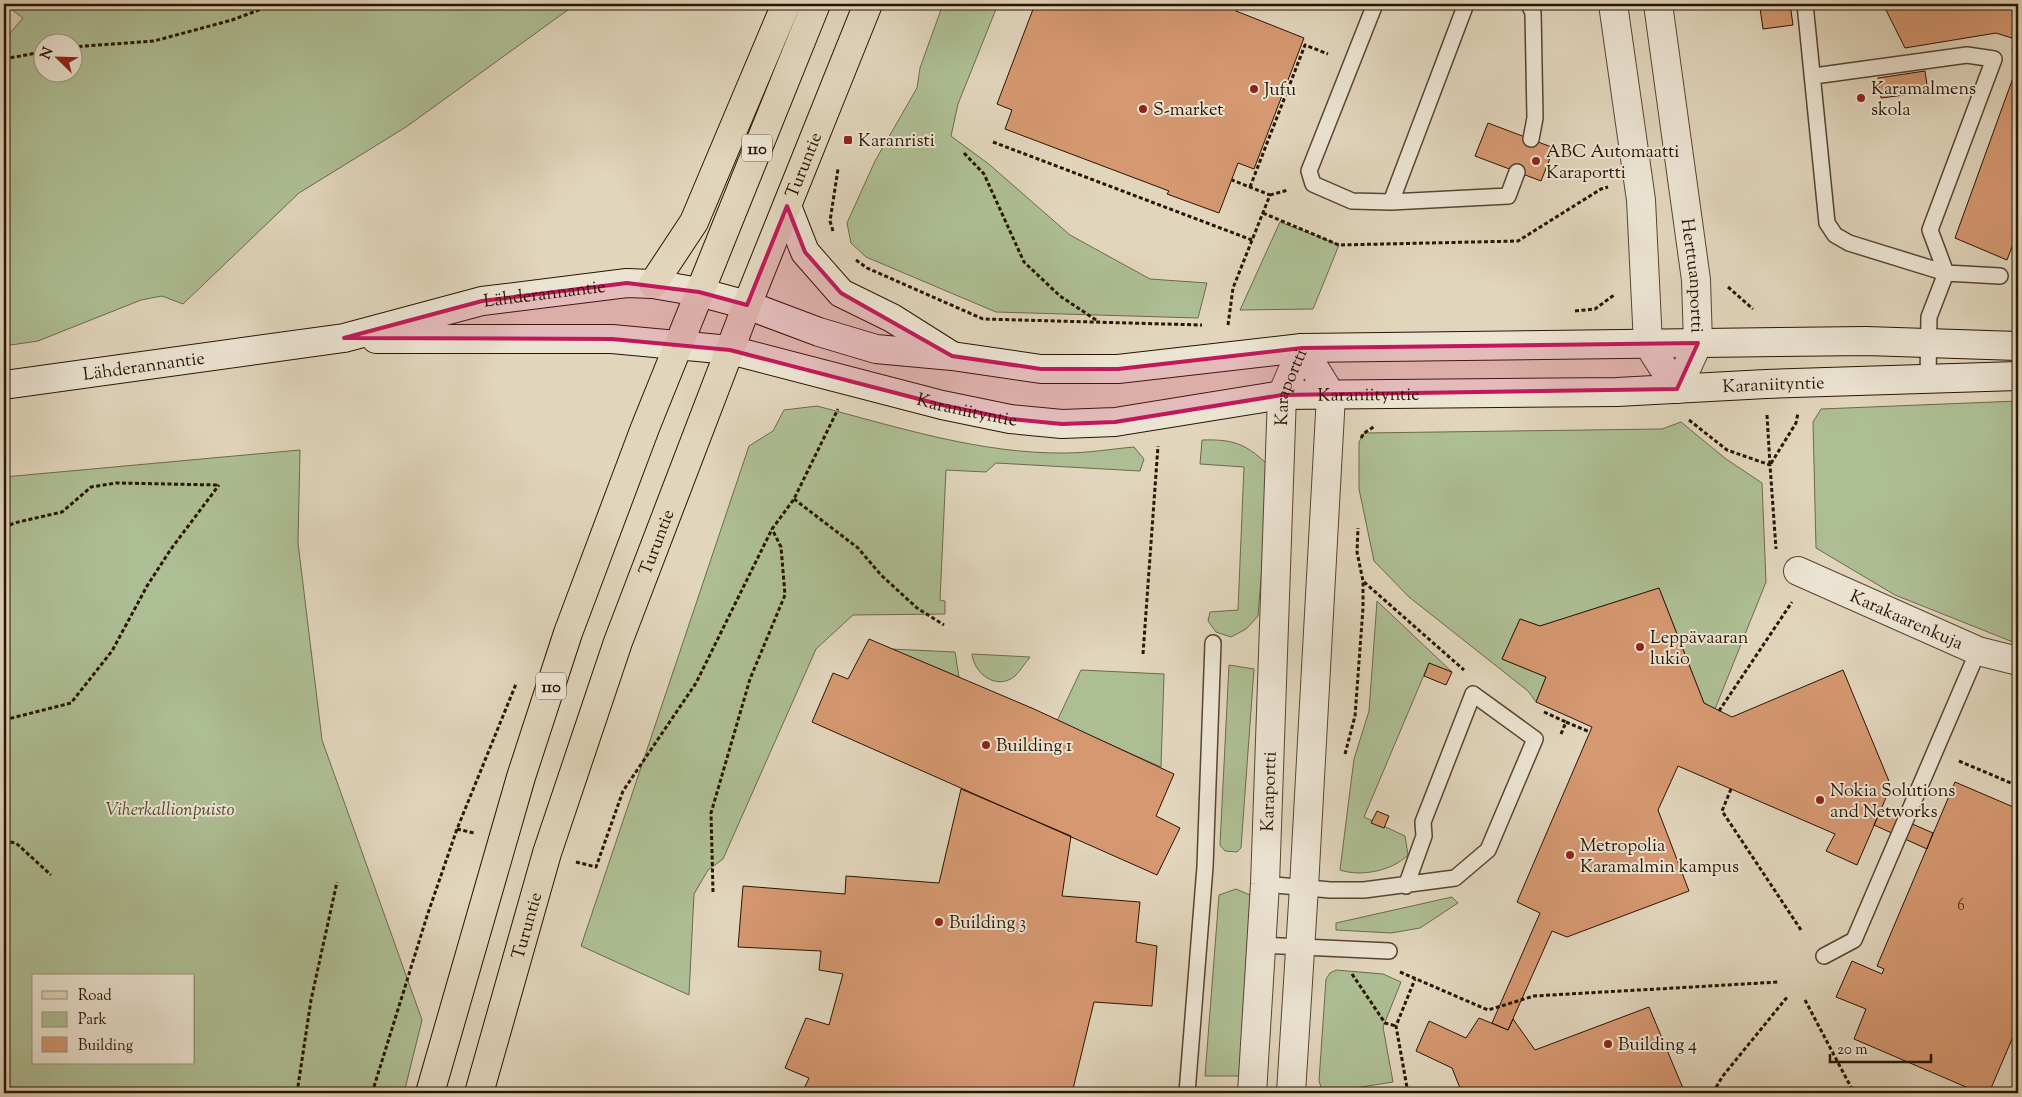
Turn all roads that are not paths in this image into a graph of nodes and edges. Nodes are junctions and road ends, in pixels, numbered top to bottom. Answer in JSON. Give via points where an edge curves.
{"nodes":[{"id":1,"x":786,"y":4,"type":"edge"},
{"id":2,"x":816,"y":4,"type":"edge"},
{"id":3,"x":868,"y":4,"type":"edge"},
{"id":4,"x":1374,"y":4,"type":"edge"},
{"id":5,"x":1466,"y":4,"type":"edge"},
{"id":6,"x":1529,"y":4,"type":"edge"},
{"id":7,"x":1613,"y":4,"type":"edge"},
{"id":8,"x":1658,"y":4,"type":"edge"},
{"id":9,"x":1805,"y":4,"type":"edge"},
{"id":10,"x":1814,"y":76,"type":"junction"},
{"id":11,"x":1531,"y":139,"type":"dead end"},
{"id":12,"x":1517,"y":172,"type":"dead end"},
{"id":13,"x":1391,"y":202,"type":"junction"},
{"id":14,"x":787,"y":206,"type":"junction"},
{"id":15,"x":1946,"y":273,"type":"junction"},
{"id":16,"x":2000,"y":276,"type":"dead end"},
{"id":17,"x":654,"y":284,"type":"junction"},
{"id":18,"x":699,"y":292,"type":"junction"},
{"id":19,"x":746,"y":305,"type":"junction"},
{"id":20,"x":344,"y":338,"type":"junction"},
{"id":21,"x":1698,"y":343,"type":"junction"},
{"id":22,"x":1648,"y":344,"type":"junction"},
{"id":23,"x":678,"y":345,"type":"junction"},
{"id":24,"x":1928,"y":345,"type":"junction"},
{"id":25,"x":2018,"y":346,"type":"edge"},
{"id":26,"x":1302,"y":348,"type":"junction"},
{"id":27,"x":730,"y":350,"type":"junction"},
{"id":28,"x":952,"y":356,"type":"junction"},
{"id":29,"x":2018,"y":376,"type":"edge"},
{"id":30,"x":1928,"y":378,"type":"junction"},
{"id":31,"x":4,"y":385,"type":"edge"},
{"id":32,"x":1677,"y":388,"type":"junction"},
{"id":33,"x":1331,"y":395,"type":"junction"},
{"id":34,"x":1282,"y":396,"type":"junction"},
{"id":35,"x":1797,"y":583,"type":"road end"},
{"id":36,"x":1213,"y":643,"type":"dead end"},
{"id":37,"x":1978,"y":651,"type":"junction"},
{"id":38,"x":2018,"y":661,"type":"edge"},
{"id":39,"x":1265,"y":884,"type":"junction"},
{"id":40,"x":1406,"y":886,"type":"junction"},
{"id":41,"x":1304,"y":887,"type":"junction"},
{"id":42,"x":1261,"y":944,"type":"junction"},
{"id":43,"x":1300,"y":946,"type":"junction"},
{"id":44,"x":1389,"y":951,"type":"dead end"},
{"id":45,"x":1824,"y":956,"type":"dead end"},
{"id":46,"x":430,"y":1093,"type":"edge"},
{"id":47,"x":480,"y":1093,"type":"edge"},
{"id":48,"x":1187,"y":1093,"type":"edge"},
{"id":49,"x":1252,"y":1093,"type":"edge"},
{"id":50,"x":1290,"y":1093,"type":"edge"}],
"edges":[{"from":1,"to":17,"type":"main road","via":[[694,222]]},
{"from":2,"to":18,"type":"main road","number":"110"},
{"from":3,"to":14,"type":"main road","name":"Turuntie"},
{"from":4,"to":13,"type":"lane","via":[[1309,171],[1313,184],[1352,201]]},
{"from":5,"to":13,"type":"lane"},
{"from":6,"to":11,"type":"lane","via":[[1533,13],[1535,118]]},
{"from":7,"to":22,"type":"street","via":[[1641,200]]},
{"from":8,"to":21,"type":"street","name":"Herttuanportti","via":[[1696,280]]},
{"from":9,"to":10,"type":"lane"},
{"from":10,"to":15,"type":"lane","via":[[1827,224],[1835,235],[1849,243]]},
{"from":10,"to":15,"type":"lane","via":[[1968,55],[1994,59],[1930,230]]},
{"from":12,"to":13,"type":"lane","via":[[1508,196]]},
{"from":14,"to":19,"type":"main road","name":"Turuntie"},
{"from":14,"to":28,"type":"street","via":[[805,252],[841,293],[892,318]]},
{"from":15,"to":16,"type":"lane"},
{"from":15,"to":24,"type":"lane","via":[[1929,317]]},
{"from":17,"to":18,"type":"street","name":"Lähderannantie"},
{"from":17,"to":20,"type":"street","name":"Lähderannantie","via":[[627,284],[482,301]]},
{"from":18,"to":19,"type":"street","name":"Lähderannantie"},
{"from":18,"to":23,"type":"main road","number":"110"},
{"from":19,"to":27,"type":"main road","name":"Turuntie"},
{"from":19,"to":28,"type":"street","via":[[876,349]]},
{"from":20,"to":23,"type":"street","name":"Lähderannantie","via":[[612,339]]},
{"from":20,"to":31,"type":"street","name":"Lähderannantie"},
{"from":21,"to":22,"type":"street"},
{"from":21,"to":24,"type":"street"},
{"from":21,"to":32,"type":"street","name":"Herttuanportti"},
{"from":22,"to":26,"type":"street"},
{"from":22,"to":32,"type":"street"},
{"from":23,"to":27,"type":"street","name":"Lähderannantie"},
{"from":23,"to":46,"type":"main road","number":"110","via":[[543,708]]},
{"from":24,"to":25,"type":"street"},
{"from":24,"to":30,"type":"lane"},
{"from":26,"to":28,"type":"street","via":[[1118,369],[1041,368]]},
{"from":26,"to":33,"type":"street","name":"Karaportti"},
{"from":26,"to":34,"type":"street","name":"Karaportti"},
{"from":27,"to":34,"type":"street","name":"Karaniityntie","via":[[942,405],[1010,419],[1062,424],[1115,422]]},
{"from":27,"to":47,"type":"main road","name":"Turuntie","via":[[618,642],[547,853]]},
{"from":29,"to":30,"type":"street","name":"Karaniityntie"},
{"from":30,"to":32,"type":"street","name":"Karaniityntie"},
{"from":32,"to":33,"type":"street","name":"Karaniityntie"},
{"from":33,"to":34,"type":"street","name":"Karaniityntie"},
{"from":33,"to":41,"type":"street","name":"Karaportti"},
{"from":34,"to":39,"type":"street","name":"Karaportti"},
{"from":35,"to":37,"type":"street","name":"Karakaarenkuja"},
{"from":36,"to":48,"type":"lane","via":[[1205,867]]},
{"from":37,"to":38,"type":"street","name":"Karakaarenkuja"},
{"from":37,"to":45,"type":"lane","via":[[1854,940]]},
{"from":39,"to":41,"type":"lane"},
{"from":39,"to":42,"type":"street","name":"Karaportti"},
{"from":40,"to":40,"type":"lane","via":[[1456,878],[1488,850],[1535,739],[1473,694],[1423,822],[1424,836]]},
{"from":40,"to":41,"type":"lane","via":[[1364,890]]},
{"from":41,"to":43,"type":"street","name":"Karaportti"},
{"from":42,"to":43,"type":"lane"},
{"from":42,"to":49,"type":"street","name":"Karaportti"},
{"from":43,"to":44,"type":"lane"},
{"from":43,"to":50,"type":"street","name":"Karaportti"}]}
